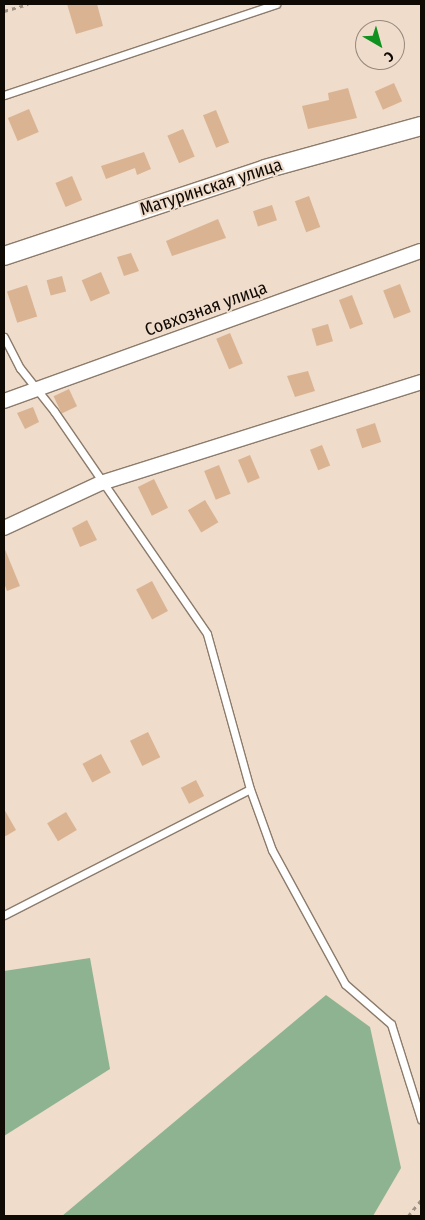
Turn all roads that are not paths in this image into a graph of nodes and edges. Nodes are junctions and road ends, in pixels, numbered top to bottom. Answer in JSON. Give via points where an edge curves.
{"nodes":[{"id":1,"x":276,"y":4,"type":"edge"},
{"id":2,"x":4,"y":95,"type":"edge"},
{"id":3,"x":421,"y":126,"type":"edge"},
{"id":4,"x":421,"y":251,"type":"edge"},
{"id":5,"x":4,"y":256,"type":"edge"},
{"id":6,"x":4,"y":337,"type":"edge"},
{"id":7,"x":421,"y":382,"type":"edge"},
{"id":8,"x":36,"y":390,"type":"junction"},
{"id":9,"x":4,"y":401,"type":"edge"},
{"id":10,"x":101,"y":483,"type":"junction"},
{"id":11,"x":4,"y":528,"type":"edge"},
{"id":12,"x":250,"y":789,"type":"junction"},
{"id":13,"x":4,"y":915,"type":"edge"},
{"id":14,"x":421,"y":1119,"type":"edge"}],
"edges":[{"from":1,"to":2,"type":"lane"},
{"from":3,"to":5,"type":"street","name":"Матуринская улица","via":[[265,169]]},
{"from":4,"to":8,"type":"street","name":"Совхозная улица"},
{"from":6,"to":8,"type":"lane"},
{"from":7,"to":10,"type":"street"},
{"from":8,"to":9,"type":"street","name":"Совхозная улица"},
{"from":8,"to":10,"type":"lane","via":[[54,411]]},
{"from":10,"to":11,"type":"street"},
{"from":10,"to":12,"type":"lane","via":[[207,634]]},
{"from":12,"to":13,"type":"lane"},
{"from":12,"to":14,"type":"lane","via":[[285,879],[333,967],[353,992],[380,1011],[400,1042]]}]}
